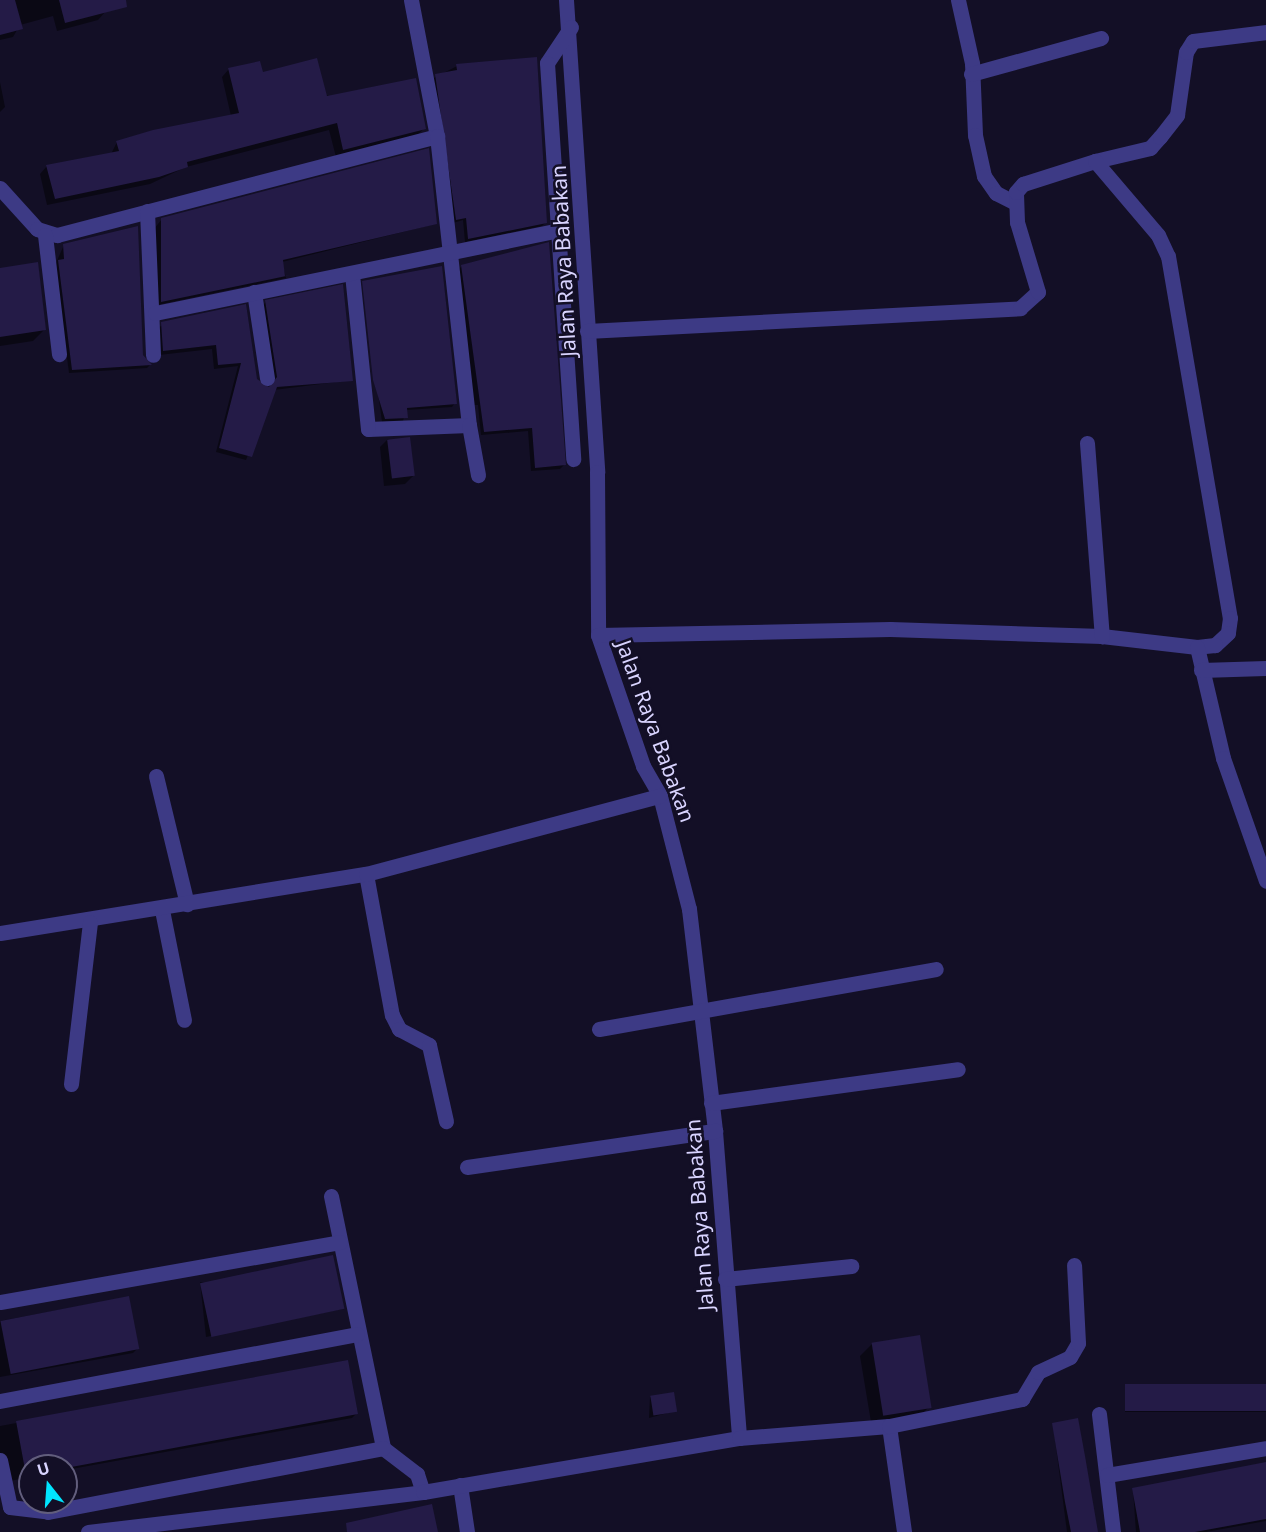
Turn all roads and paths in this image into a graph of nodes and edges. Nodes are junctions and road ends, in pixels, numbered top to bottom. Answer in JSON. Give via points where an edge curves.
{"nodes":[{"id":1,"x":411,"y":0,"type":"edge"},
{"id":2,"x":566,"y":0,"type":"edge"},
{"id":3,"x":958,"y":0,"type":"edge"},
{"id":4,"x":571,"y":27,"type":"junction"},
{"id":5,"x":1266,"y":32,"type":"edge"},
{"id":6,"x":1101,"y":38,"type":"dead end"},
{"id":7,"x":971,"y":74,"type":"junction"},
{"id":8,"x":437,"y":136,"type":"junction"},
{"id":9,"x":1095,"y":161,"type":"junction"},
{"id":10,"x":0,"y":188,"type":"edge"},
{"id":11,"x":1014,"y":202,"type":"junction"},
{"id":12,"x":147,"y":211,"type":"junction"},
{"id":13,"x":561,"y":230,"type":"junction"},
{"id":14,"x":45,"y":235,"type":"junction"},
{"id":15,"x":453,"y":248,"type":"junction"},
{"id":16,"x":352,"y":274,"type":"junction"},
{"id":17,"x":255,"y":292,"type":"junction"},
{"id":18,"x":154,"y":313,"type":"junction"},
{"id":19,"x":587,"y":331,"type":"junction"},
{"id":20,"x":59,"y":354,"type":"dead end"},
{"id":21,"x":153,"y":355,"type":"dead end"},
{"id":22,"x":267,"y":378,"type":"dead end"},
{"id":23,"x":469,"y":425,"type":"junction"},
{"id":24,"x":1087,"y":443,"type":"dead end"},
{"id":25,"x":573,"y":459,"type":"dead end"},
{"id":26,"x":478,"y":475,"type":"dead end"},
{"id":27,"x":598,"y":635,"type":"junction"},
{"id":28,"x":1102,"y":636,"type":"junction"},
{"id":29,"x":1197,"y":647,"type":"junction"},
{"id":30,"x":1266,"y":668,"type":"edge"},
{"id":31,"x":1201,"y":670,"type":"junction"},
{"id":32,"x":156,"y":776,"type":"dead end"},
{"id":33,"x":660,"y":796,"type":"junction"},
{"id":34,"x":366,"y":874,"type":"junction"},
{"id":35,"x":1266,"y":881,"type":"edge"},
{"id":36,"x":187,"y":904,"type":"junction"},
{"id":37,"x":162,"y":910,"type":"junction"},
{"id":38,"x":90,"y":922,"type":"junction"},
{"id":39,"x":0,"y":933,"type":"edge"},
{"id":40,"x":936,"y":969,"type":"dead end"},
{"id":41,"x":702,"y":1010,"type":"junction"},
{"id":42,"x":184,"y":1020,"type":"dead end"},
{"id":43,"x":599,"y":1029,"type":"dead end"},
{"id":44,"x":958,"y":1069,"type":"dead end"},
{"id":45,"x":71,"y":1084,"type":"dead end"},
{"id":46,"x":711,"y":1103,"type":"junction"},
{"id":47,"x":446,"y":1121,"type":"dead end"},
{"id":48,"x":715,"y":1131,"type":"junction"},
{"id":49,"x":467,"y":1167,"type":"dead end"},
{"id":50,"x":331,"y":1196,"type":"dead end"},
{"id":51,"x":340,"y":1242,"type":"junction"},
{"id":52,"x":1074,"y":1265,"type":"dead end"},
{"id":53,"x":851,"y":1266,"type":"dead end"},
{"id":54,"x":725,"y":1279,"type":"junction"},
{"id":55,"x":0,"y":1302,"type":"edge"},
{"id":56,"x":357,"y":1334,"type":"junction"},
{"id":57,"x":0,"y":1401,"type":"edge"},
{"id":58,"x":1099,"y":1414,"type":"dead end"},
{"id":59,"x":889,"y":1426,"type":"junction"},
{"id":60,"x":739,"y":1437,"type":"junction"},
{"id":61,"x":383,"y":1448,"type":"junction"},
{"id":62,"x":1266,"y":1448,"type":"edge"},
{"id":63,"x":0,"y":1460,"type":"edge"},
{"id":64,"x":1107,"y":1475,"type":"junction"},
{"id":65,"x":460,"y":1485,"type":"junction"},
{"id":66,"x":423,"y":1492,"type":"junction"},
{"id":67,"x":88,"y":1532,"type":"edge"},
{"id":68,"x":467,"y":1532,"type":"edge"},
{"id":69,"x":904,"y":1532,"type":"edge"},
{"id":70,"x":1113,"y":1532,"type":"edge"}],
"edges":[{"from":1,"to":8,"type":"street"},
{"from":2,"to":4,"type":"street","name":"Jalan Raya Babakan"},
{"from":3,"to":7,"type":"street"},
{"from":4,"to":13,"type":"street","via":[[546,63]]},
{"from":4,"to":19,"type":"street","name":"Jalan Raya Babakan"},
{"from":5,"to":9,"type":"street","via":[[1193,41],[1186,52],[1177,115],[1160,137],[1150,148]]},
{"from":6,"to":7,"type":"street"},
{"from":7,"to":11,"type":"street","via":[[984,176],[996,193]]},
{"from":8,"to":12,"type":"street"},
{"from":8,"to":15,"type":"street"},
{"from":9,"to":11,"type":"street","via":[[1023,184]]},
{"from":9,"to":29,"type":"street","via":[[1158,235],[1168,256],[1230,618],[1228,633],[1215,645]]},
{"from":10,"to":14,"type":"street"},
{"from":11,"to":19,"type":"street","via":[[1038,292],[1020,308]]},
{"from":12,"to":14,"type":"street"},
{"from":12,"to":18,"type":"street"},
{"from":13,"to":15,"type":"street"},
{"from":13,"to":25,"type":"street"},
{"from":14,"to":20,"type":"street"},
{"from":15,"to":16,"type":"street"},
{"from":15,"to":23,"type":"street"},
{"from":16,"to":17,"type":"street"},
{"from":16,"to":23,"type":"street","via":[[368,429]]},
{"from":17,"to":18,"type":"street"},
{"from":17,"to":22,"type":"street"},
{"from":18,"to":21,"type":"street"},
{"from":19,"to":27,"type":"street","name":"Jalan Raya Babakan","via":[[597,472]]},
{"from":23,"to":26,"type":"street"},
{"from":24,"to":28,"type":"street"},
{"from":27,"to":28,"type":"street","via":[[765,628]]},
{"from":27,"to":33,"type":"street","name":"Jalan Raya Babakan","via":[[643,766]]},
{"from":28,"to":29,"type":"street"},
{"from":29,"to":31,"type":"street"},
{"from":30,"to":31,"type":"street"},
{"from":31,"to":35,"type":"street","via":[[1223,758]]},
{"from":32,"to":36,"type":"street"},
{"from":33,"to":34,"type":"street"},
{"from":33,"to":41,"type":"street","name":"Jalan Raya Babakan","via":[[689,909]]},
{"from":34,"to":36,"type":"street"},
{"from":34,"to":47,"type":"street","via":[[392,1015],[399,1029],[429,1046]]},
{"from":36,"to":37,"type":"street"},
{"from":37,"to":38,"type":"street"},
{"from":37,"to":42,"type":"street"},
{"from":38,"to":39,"type":"street"},
{"from":38,"to":45,"type":"street"},
{"from":40,"to":41,"type":"street"},
{"from":41,"to":43,"type":"street"},
{"from":41,"to":46,"type":"street","name":"Jalan Raya Babakan"},
{"from":44,"to":46,"type":"street"},
{"from":46,"to":48,"type":"street","name":"Jalan Raya Babakan"},
{"from":48,"to":49,"type":"street"},
{"from":48,"to":54,"type":"street","name":"Jalan Raya Babakan"},
{"from":50,"to":51,"type":"street"},
{"from":51,"to":55,"type":"street"},
{"from":51,"to":56,"type":"street"},
{"from":52,"to":59,"type":"street","via":[[1078,1343],[1070,1357],[1038,1372],[1022,1399]]},
{"from":53,"to":54,"type":"street"},
{"from":54,"to":60,"type":"street","name":"Jalan Raya Babakan"},
{"from":56,"to":57,"type":"street"},
{"from":56,"to":61,"type":"street"},
{"from":58,"to":64,"type":"street"},
{"from":59,"to":60,"type":"street"},
{"from":59,"to":69,"type":"street"},
{"from":60,"to":65,"type":"street"},
{"from":61,"to":63,"type":"street","via":[[48,1512],[10,1507]]},
{"from":61,"to":66,"type":"street","via":[[417,1474]]},
{"from":62,"to":64,"type":"street"},
{"from":64,"to":70,"type":"street"},
{"from":65,"to":66,"type":"street"},
{"from":65,"to":68,"type":"street"},
{"from":66,"to":67,"type":"street"}]}
